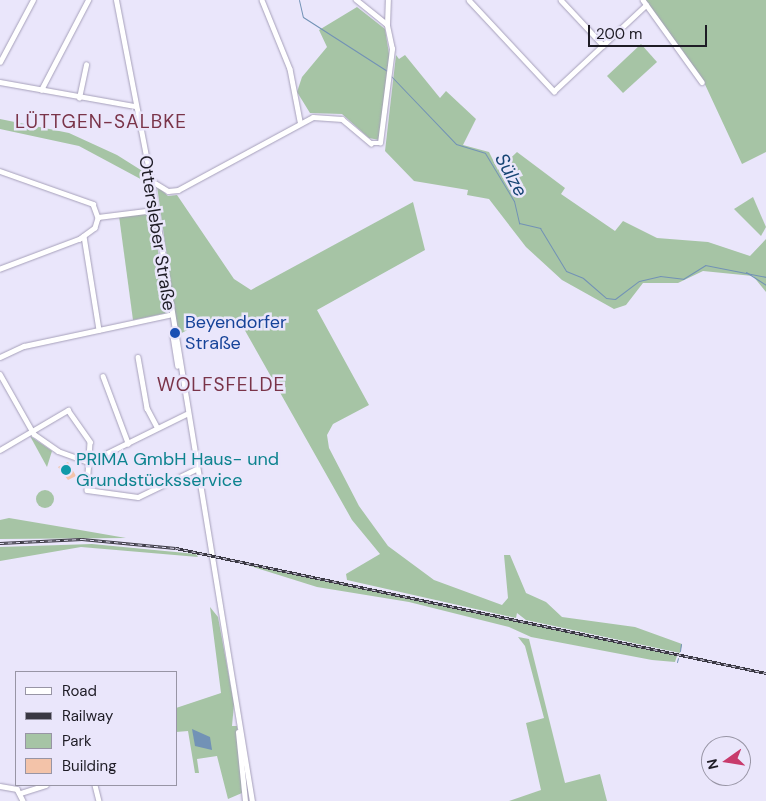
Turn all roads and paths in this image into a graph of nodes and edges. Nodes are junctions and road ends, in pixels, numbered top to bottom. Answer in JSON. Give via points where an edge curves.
{"nodes":[{"id":1,"x":33,"y":0,"type":"edge"},
{"id":2,"x":88,"y":0,"type":"edge"},
{"id":3,"x":116,"y":0,"type":"edge"},
{"id":4,"x":262,"y":0,"type":"edge"},
{"id":5,"x":356,"y":0,"type":"edge"},
{"id":6,"x":388,"y":0,"type":"edge"},
{"id":7,"x":469,"y":0,"type":"edge"},
{"id":8,"x":561,"y":0,"type":"edge"},
{"id":9,"x":644,"y":2,"type":"edge"},
{"id":10,"x":387,"y":26,"type":"junction"},
{"id":11,"x":604,"y":45,"type":"junction"},
{"id":12,"x":0,"y":62,"type":"edge"},
{"id":13,"x":86,"y":64,"type":"dead end"},
{"id":14,"x":0,"y":82,"type":"edge"},
{"id":15,"x":702,"y":82,"type":"dead end"},
{"id":16,"x":41,"y":90,"type":"junction"},
{"id":17,"x":79,"y":98,"type":"junction"},
{"id":18,"x":135,"y":106,"type":"junction"},
{"id":19,"x":300,"y":121,"type":"junction"},
{"id":20,"x":0,"y":171,"type":"edge"},
{"id":21,"x":150,"y":180,"type":"junction"},
{"id":22,"x":154,"y":210,"type":"junction"},
{"id":23,"x":98,"y":217,"type":"junction"},
{"id":24,"x":84,"y":236,"type":"junction"},
{"id":25,"x":0,"y":269,"type":"edge"},
{"id":26,"x":169,"y":316,"type":"junction"},
{"id":27,"x":171,"y":328,"type":"junction"},
{"id":28,"x":99,"y":330,"type":"junction"},
{"id":29,"x":173,"y":336,"type":"junction"},
{"id":30,"x":176,"y":355,"type":"junction"},
{"id":31,"x":0,"y":356,"type":"edge"},
{"id":32,"x":138,"y":358,"type":"dead end"},
{"id":33,"x":178,"y":366,"type":"junction"},
{"id":34,"x":0,"y":374,"type":"edge"},
{"id":35,"x":103,"y":376,"type":"dead end"},
{"id":36,"x":186,"y":414,"type":"junction"},
{"id":37,"x":157,"y":427,"type":"junction"},
{"id":38,"x":31,"y":430,"type":"junction"},
{"id":39,"x":128,"y":443,"type":"junction"},
{"id":40,"x":0,"y":450,"type":"edge"},
{"id":41,"x":90,"y":462,"type":"junction"},
{"id":42,"x":196,"y":469,"type":"junction"},
{"id":43,"x":239,"y":726,"type":"junction"},
{"id":44,"x":0,"y":786,"type":"edge"},
{"id":45,"x":43,"y":786,"type":"edge"},
{"id":46,"x":95,"y":786,"type":"edge"},
{"id":47,"x":21,"y":793,"type":"junction"},
{"id":48,"x":23,"y":801,"type":"edge"},
{"id":49,"x":98,"y":801,"type":"edge"},
{"id":50,"x":245,"y":801,"type":"edge"},
{"id":51,"x":252,"y":801,"type":"edge"}],
"edges":[{"from":1,"to":12,"type":"street"},
{"from":2,"to":16,"type":"street"},
{"from":3,"to":18,"type":"main road","name":"Ottersleber Straße"},
{"from":4,"to":19,"type":"street","via":[[290,69]]},
{"from":5,"to":10,"type":"street"},
{"from":6,"to":10,"type":"street"},
{"from":7,"to":11,"type":"street","via":[[553,91]]},
{"from":8,"to":11,"type":"street"},
{"from":9,"to":11,"type":"street"},
{"from":9,"to":15,"type":"street"},
{"from":10,"to":19,"type":"street","via":[[391,69],[381,142],[372,144],[338,118],[315,116]]},
{"from":13,"to":17,"type":"street"},
{"from":14,"to":16,"type":"street"},
{"from":16,"to":17,"type":"street"},
{"from":17,"to":18,"type":"street"},
{"from":18,"to":21,"type":"main road","name":"Ottersleber Straße"},
{"from":19,"to":21,"type":"street","via":[[254,152],[178,190],[168,191]]},
{"from":20,"to":23,"type":"street","via":[[95,206]]},
{"from":21,"to":22,"type":"main road","name":"Ottersleber Straße"},
{"from":22,"to":23,"type":"street"},
{"from":22,"to":26,"type":"main road","name":"Ottersleber Straße"},
{"from":23,"to":24,"type":"street","via":[[95,228]]},
{"from":24,"to":25,"type":"street"},
{"from":24,"to":28,"type":"street"},
{"from":26,"to":27,"type":"main road","name":"Ottersleber Straße"},
{"from":26,"to":28,"type":"street"},
{"from":27,"to":29,"type":"main road","name":"Ottersleber Straße"},
{"from":27,"to":30,"type":"street"},
{"from":28,"to":31,"type":"street","via":[[24,346]]},
{"from":29,"to":30,"type":"main road","name":"Ottersleber Straße"},
{"from":29,"to":33,"type":"street"},
{"from":30,"to":33,"type":"main road","name":"Ottersleber Straße"},
{"from":32,"to":37,"type":"street","via":[[147,410]]},
{"from":33,"to":36,"type":"main road","name":"Ottersleber Straße"},
{"from":34,"to":38,"type":"street"},
{"from":35,"to":39,"type":"street"},
{"from":36,"to":37,"type":"street"},
{"from":36,"to":42,"type":"main road","name":"Ottersleber Straße"},
{"from":37,"to":39,"type":"street"},
{"from":38,"to":40,"type":"street"},
{"from":38,"to":41,"type":"street","via":[[58,451]]},
{"from":38,"to":41,"type":"street","via":[[70,411],[90,442]]},
{"from":39,"to":41,"type":"street"},
{"from":41,"to":42,"type":"street","via":[[86,490],[129,498]]},
{"from":42,"to":43,"type":"main road","name":"Ottersleber Straße"},
{"from":43,"to":50,"type":"main road"},
{"from":43,"to":51,"type":"main road"},
{"from":44,"to":47,"type":"street"},
{"from":45,"to":47,"type":"street"},
{"from":46,"to":49,"type":"street"},
{"from":47,"to":48,"type":"street"}]}
